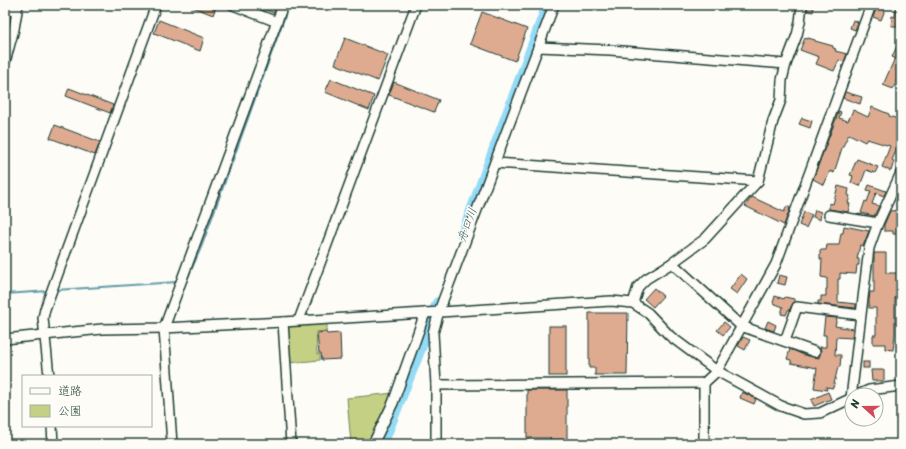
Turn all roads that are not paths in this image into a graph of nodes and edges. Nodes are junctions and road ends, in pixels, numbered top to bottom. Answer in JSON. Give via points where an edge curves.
{"nodes":[{"id":1,"x":6,"y":5,"type":"edge"},
{"id":2,"x":156,"y":5,"type":"edge"},
{"id":3,"x":233,"y":5,"type":"edge"},
{"id":4,"x":283,"y":5,"type":"edge"},
{"id":5,"x":416,"y":5,"type":"edge"},
{"id":6,"x":554,"y":5,"type":"edge"},
{"id":7,"x":802,"y":5,"type":"edge"},
{"id":8,"x":871,"y":5,"type":"edge"},
{"id":9,"x":17,"y":9,"type":"edge"},
{"id":10,"x":277,"y":22,"type":"junction"},
{"id":11,"x":538,"y":47,"type":"junction"},
{"id":12,"x":5,"y":62,"type":"edge"},
{"id":13,"x":786,"y":64,"type":"junction"},
{"id":14,"x":495,"y":163,"type":"junction"},
{"id":15,"x":901,"y":173,"type":"edge"},
{"id":16,"x":758,"y":181,"type":"junction"},
{"id":17,"x":829,"y":215,"type":"dead end"},
{"id":18,"x":878,"y":224,"type":"junction"},
{"id":19,"x":672,"y":263,"type":"junction"},
{"id":20,"x":633,"y":304,"type":"junction"},
{"id":21,"x":439,"y":311,"type":"junction"},
{"id":22,"x":425,"y":314,"type":"junction"},
{"id":23,"x":860,"y":315,"type":"junction"},
{"id":24,"x":299,"y":320,"type":"junction"},
{"id":25,"x":283,"y":322,"type":"junction"},
{"id":26,"x":741,"y":326,"type":"junction"},
{"id":27,"x":164,"y":328,"type":"junction"},
{"id":28,"x":46,"y":334,"type":"junction"},
{"id":29,"x":5,"y":339,"type":"edge"},
{"id":30,"x":785,"y":341,"type":"junction"},
{"id":31,"x":815,"y":352,"type":"dead end"},
{"id":32,"x":717,"y":370,"type":"junction"},
{"id":33,"x":49,"y":375,"type":"edge"},
{"id":34,"x":704,"y":383,"type":"junction"},
{"id":35,"x":436,"y":385,"type":"junction"},
{"id":36,"x":901,"y":386,"type":"edge"},
{"id":37,"x":854,"y":387,"type":"edge"},
{"id":38,"x":884,"y":388,"type":"edge"},
{"id":39,"x":844,"y":401,"type":"edge"},
{"id":40,"x":52,"y":427,"type":"edge"},
{"id":41,"x":53,"y":444,"type":"edge"},
{"id":42,"x":172,"y":444,"type":"edge"},
{"id":43,"x":291,"y":444,"type":"edge"},
{"id":44,"x":373,"y":444,"type":"edge"},
{"id":45,"x":436,"y":444,"type":"edge"},
{"id":46,"x":704,"y":444,"type":"edge"}],
"edges":[{"from":1,"to":9,"type":"street"},
{"from":2,"to":28,"type":"street","via":[[45,309]]},
{"from":3,"to":10,"type":"street"},
{"from":4,"to":10,"type":"street"},
{"from":5,"to":24,"type":"street"},
{"from":6,"to":11,"type":"street"},
{"from":7,"to":13,"type":"street","via":[[797,35]]},
{"from":8,"to":26,"type":"street","via":[[776,264]]},
{"from":9,"to":12,"type":"street"},
{"from":10,"to":27,"type":"street"},
{"from":11,"to":13,"type":"street"},
{"from":11,"to":14,"type":"street"},
{"from":13,"to":16,"type":"street","via":[[781,100]]},
{"from":14,"to":16,"type":"street"},
{"from":14,"to":21,"type":"street"},
{"from":15,"to":18,"type":"street"},
{"from":16,"to":19,"type":"street","via":[[705,239]]},
{"from":17,"to":18,"type":"street"},
{"from":18,"to":23,"type":"street","via":[[869,248]]},
{"from":19,"to":20,"type":"street","via":[[638,287]]},
{"from":19,"to":26,"type":"street"},
{"from":20,"to":21,"type":"street","via":[[611,301]]},
{"from":20,"to":32,"type":"street","via":[[648,313],[670,336]]},
{"from":21,"to":22,"type":"street"},
{"from":21,"to":35,"type":"street","via":[[433,333]]},
{"from":22,"to":24,"type":"street"},
{"from":22,"to":44,"type":"street","via":[[393,403]]},
{"from":23,"to":30,"type":"street","via":[[797,307]]},
{"from":23,"to":37,"type":"street"},
{"from":24,"to":25,"type":"street"},
{"from":25,"to":27,"type":"street"},
{"from":25,"to":43,"type":"street"},
{"from":26,"to":30,"type":"street"},
{"from":26,"to":32,"type":"street"},
{"from":27,"to":28,"type":"street","via":[[102,329]]},
{"from":27,"to":42,"type":"street"},
{"from":28,"to":29,"type":"street"},
{"from":28,"to":33,"type":"street"},
{"from":30,"to":31,"type":"street"},
{"from":32,"to":34,"type":"street"},
{"from":32,"to":39,"type":"street","via":[[781,406],[804,414],[820,413]]},
{"from":34,"to":35,"type":"street"},
{"from":34,"to":46,"type":"street"},
{"from":35,"to":45,"type":"street"},
{"from":36,"to":38,"type":"street"},
{"from":40,"to":41,"type":"street"}]}
